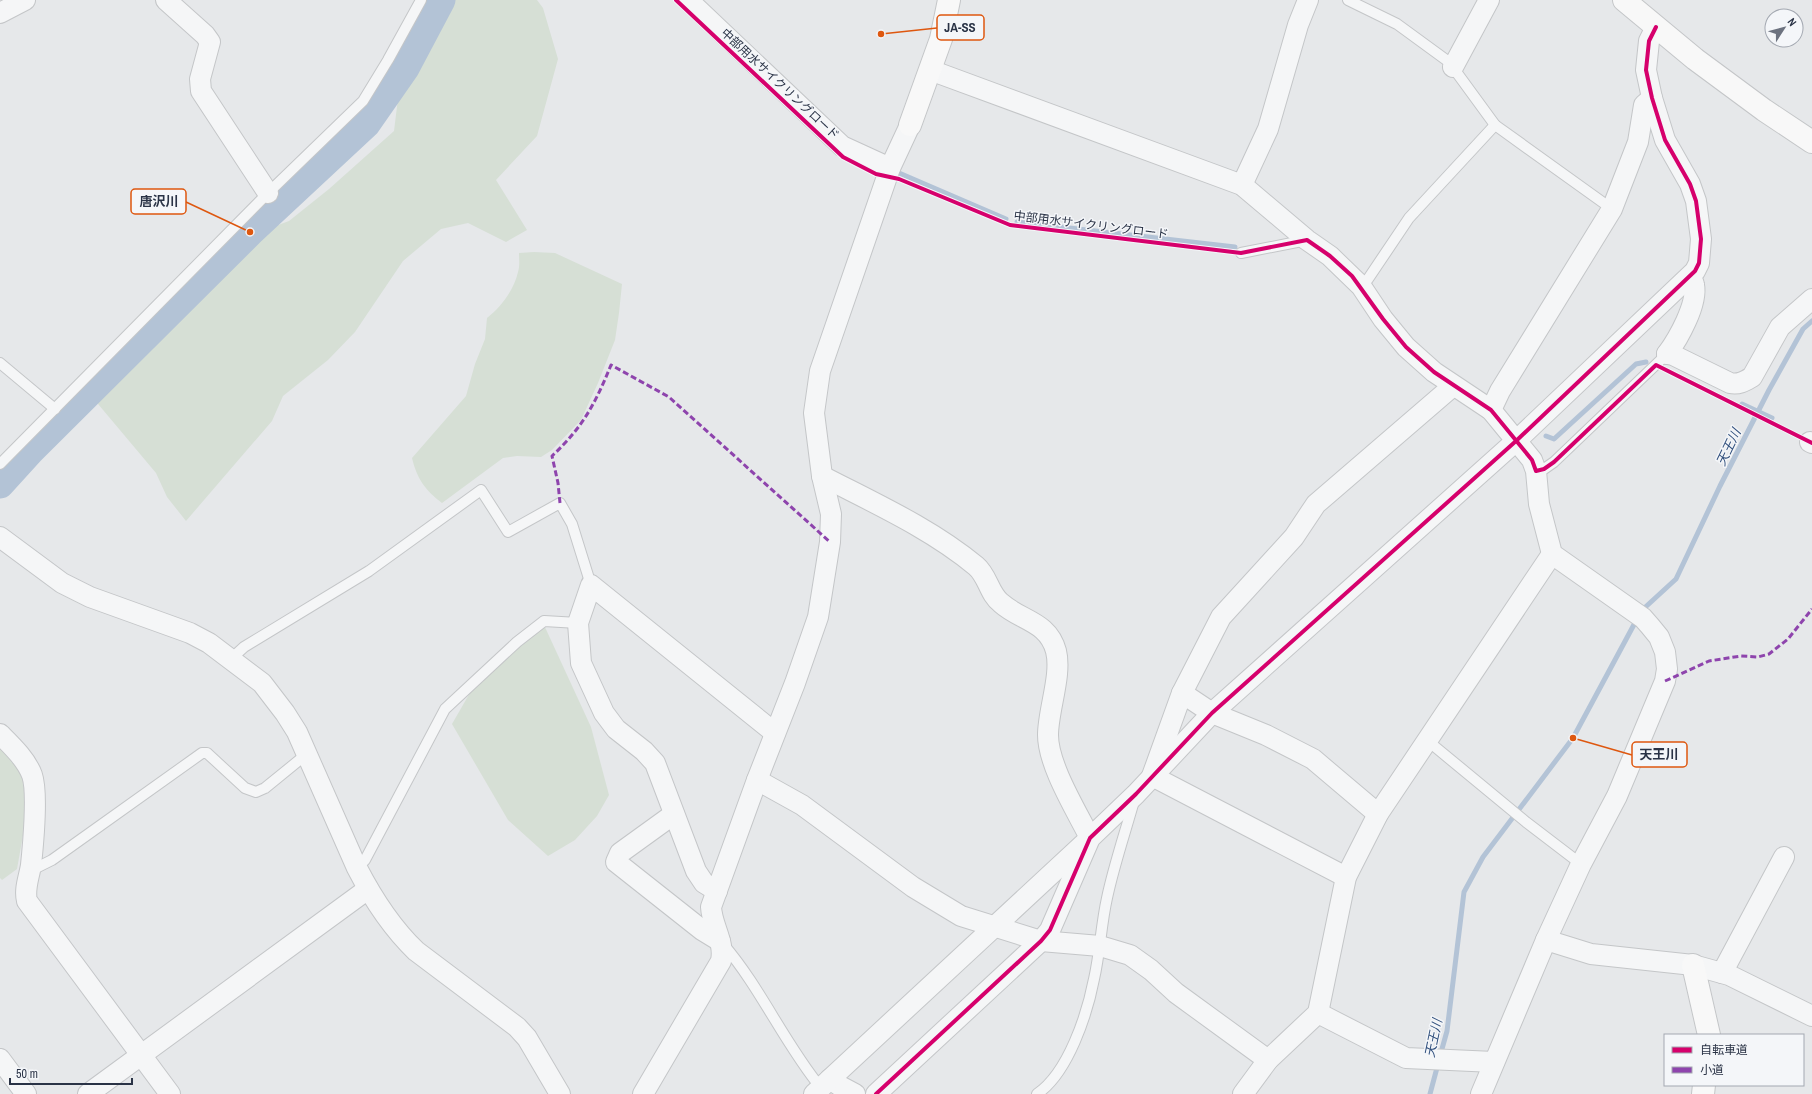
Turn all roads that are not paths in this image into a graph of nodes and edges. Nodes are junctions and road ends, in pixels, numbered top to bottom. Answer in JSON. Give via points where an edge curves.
{"nodes":[{"id":1,"x":25,"y":0,"type":"edge"},
{"id":2,"x":166,"y":0,"type":"edge"},
{"id":3,"x":421,"y":0,"type":"edge"},
{"id":4,"x":688,"y":0,"type":"edge"},
{"id":5,"x":949,"y":0,"type":"edge"},
{"id":6,"x":1308,"y":0,"type":"edge"},
{"id":7,"x":1348,"y":0,"type":"edge"},
{"id":8,"x":1489,"y":0,"type":"edge"},
{"id":9,"x":1624,"y":0,"type":"edge"},
{"id":10,"x":0,"y":13,"type":"edge"},
{"id":11,"x":1656,"y":27,"type":"junction"},
{"id":12,"x":1453,"y":67,"type":"junction"},
{"id":13,"x":930,"y":70,"type":"junction"},
{"id":14,"x":1652,"y":98,"type":"junction"},
{"id":15,"x":910,"y":125,"type":"joint"},
{"id":16,"x":1495,"y":125,"type":"junction"},
{"id":17,"x":1812,"y":142,"type":"edge"},
{"id":18,"x":890,"y":168,"type":"junction"},
{"id":19,"x":1242,"y":185,"type":"junction"},
{"id":20,"x":268,"y":193,"type":"junction"},
{"id":21,"x":1612,"y":209,"type":"junction"},
{"id":22,"x":1306,"y":240,"type":"junction"},
{"id":23,"x":1241,"y":253,"type":"dead end"},
{"id":24,"x":1690,"y":276,"type":"junction"},
{"id":25,"x":1361,"y":286,"type":"junction"},
{"id":26,"x":1812,"y":299,"type":"edge"},
{"id":27,"x":1667,"y":354,"type":"junction"},
{"id":28,"x":0,"y":363,"type":"edge"},
{"id":29,"x":1453,"y":386,"type":"junction"},
{"id":30,"x":55,"y":409,"type":"junction"},
{"id":31,"x":1490,"y":410,"type":"junction"},
{"id":32,"x":1516,"y":441,"type":"junction"},
{"id":33,"x":0,"y":464,"type":"edge"},
{"id":34,"x":1536,"y":471,"type":"junction"},
{"id":35,"x":822,"y":476,"type":"junction"},
{"id":36,"x":0,"y":537,"type":"edge"},
{"id":37,"x":1552,"y":554,"type":"junction"},
{"id":38,"x":591,"y":585,"type":"junction"},
{"id":39,"x":578,"y":623,"type":"junction"},
{"id":40,"x":231,"y":659,"type":"junction"},
{"id":41,"x":1182,"y":693,"type":"junction"},
{"id":42,"x":1212,"y":713,"type":"junction"},
{"id":43,"x":775,"y":733,"type":"junction"},
{"id":44,"x":0,"y":734,"type":"edge"},
{"id":45,"x":1428,"y":741,"type":"junction"},
{"id":46,"x":308,"y":753,"type":"junction"},
{"id":47,"x":1152,"y":776,"type":"junction"},
{"id":48,"x":756,"y":780,"type":"junction"},
{"id":49,"x":1136,"y":794,"type":"junction"},
{"id":50,"x":674,"y":814,"type":"junction"},
{"id":51,"x":1378,"y":814,"type":"junction"},
{"id":52,"x":1090,"y":838,"type":"junction"},
{"id":53,"x":1784,"y":857,"type":"dead end"},
{"id":54,"x":1581,"y":864,"type":"junction"},
{"id":55,"x":31,"y":865,"type":"junction"},
{"id":56,"x":358,"y":868,"type":"junction"},
{"id":57,"x":1346,"y":877,"type":"junction"},
{"id":58,"x":368,"y":889,"type":"junction"},
{"id":59,"x":717,"y":891,"type":"junction"},
{"id":60,"x":995,"y":926,"type":"junction"},
{"id":61,"x":1041,"y":940,"type":"junction"},
{"id":62,"x":1546,"y":940,"type":"junction"},
{"id":63,"x":720,"y":941,"type":"junction"},
{"id":64,"x":1100,"y":946,"type":"junction"},
{"id":65,"x":1693,"y":966,"type":"junction"},
{"id":66,"x":1722,"y":973,"type":"junction"},
{"id":67,"x":1318,"y":1013,"type":"junction"},
{"id":68,"x":1812,"y":1016,"type":"edge"},
{"id":69,"x":1709,"y":1034,"type":"edge"},
{"id":70,"x":142,"y":1054,"type":"junction"},
{"id":71,"x":0,"y":1059,"type":"edge"},
{"id":72,"x":1268,"y":1060,"type":"junction"},
{"id":73,"x":1494,"y":1062,"type":"junction"},
{"id":74,"x":822,"y":1087,"type":"edge"},
{"id":75,"x":26,"y":1094,"type":"edge"},
{"id":76,"x":88,"y":1094,"type":"edge"},
{"id":77,"x":170,"y":1094,"type":"edge"},
{"id":78,"x":560,"y":1094,"type":"edge"},
{"id":79,"x":643,"y":1094,"type":"edge"},
{"id":80,"x":855,"y":1094,"type":"edge"},
{"id":81,"x":876,"y":1094,"type":"edge"},
{"id":82,"x":1037,"y":1094,"type":"edge"},
{"id":83,"x":1243,"y":1094,"type":"edge"},
{"id":84,"x":1481,"y":1094,"type":"edge"}],
"edges":[{"from":1,"to":10,"type":"street"},
{"from":2,"to":20,"type":"street","via":[[205,34],[210,42],[200,79],[202,91]]},
{"from":3,"to":20,"type":"lane","via":[[363,101]]},
{"from":4,"to":18,"type":"street","via":[[842,146]]},
{"from":5,"to":13,"type":"street","via":[[941,39]]},
{"from":6,"to":19,"type":"street","via":[[1298,25],[1268,129]]},
{"from":7,"to":12,"type":"lane","via":[[1397,24]]},
{"from":8,"to":12,"type":"street"},
{"from":9,"to":11,"type":"street"},
{"from":11,"to":14,"type":"street","via":[[1649,41],[1646,70]]},
{"from":11,"to":17,"type":"street","via":[[1726,83]]},
{"from":12,"to":16,"type":"lane"},
{"from":13,"to":15,"type":"street"},
{"from":13,"to":19,"type":"street"},
{"from":14,"to":21,"type":"street","via":[[1644,105],[1638,142]]},
{"from":14,"to":24,"type":"street","via":[[1665,140],[1690,184],[1696,201],[1701,239],[1699,263]]},
{"from":15,"to":18,"type":"street"},
{"from":16,"to":21,"type":"lane"},
{"from":16,"to":25,"type":"lane","via":[[1409,218]]},
{"from":18,"to":35,"type":"street","via":[[820,371],[814,413]]},
{"from":19,"to":22,"type":"street"},
{"from":20,"to":30,"type":"lane"},
{"from":21,"to":31,"type":"street"},
{"from":22,"to":23,"type":"lane"},
{"from":22,"to":25,"type":"street","via":[[1330,256]]},
{"from":24,"to":27,"type":"street","via":[[1694,285],[1694,300],[1681,334]]},
{"from":24,"to":32,"type":"street"},
{"from":25,"to":29,"type":"street","via":[[1406,347]]},
{"from":26,"to":27,"type":"street","via":[[1780,327],[1752,377],[1744,382],[1730,383]]},
{"from":27,"to":34,"type":"lane","via":[[1554,462]]},
{"from":28,"to":30,"type":"lane"},
{"from":29,"to":31,"type":"street"},
{"from":29,"to":41,"type":"street","via":[[1316,504],[1294,537],[1221,617]]},
{"from":30,"to":33,"type":"lane"},
{"from":31,"to":32,"type":"street"},
{"from":32,"to":34,"type":"street","via":[[1532,460]]},
{"from":32,"to":42,"type":"street"},
{"from":34,"to":37,"type":"street","via":[[1539,504]]},
{"from":35,"to":43,"type":"street","via":[[831,514],[830,542],[818,616]]},
{"from":35,"to":52,"type":"street","via":[[913,523],[950,548],[983,572],[999,602],[1040,625],[1046,632],[1056,652],[1058,664],[1048,733],[1050,755]]},
{"from":36,"to":40,"type":"street","via":[[62,583],[90,597],[190,633]]},
{"from":37,"to":45,"type":"street"},
{"from":37,"to":54,"type":"street","via":[[1643,618],[1658,637],[1665,652],[1667,669],[1665,681],[1617,796]]},
{"from":38,"to":39,"type":"street"},
{"from":38,"to":40,"type":"lane","via":[[572,524],[560,503],[508,532],[481,490],[369,571],[244,648]]},
{"from":38,"to":43,"type":"street"},
{"from":39,"to":50,"type":"street","via":[[582,664],[604,713],[616,729],[655,763]]},
{"from":39,"to":56,"type":"lane","via":[[544,620],[445,709],[365,860]]},
{"from":40,"to":46,"type":"street","via":[[262,683],[298,732]]},
{"from":41,"to":42,"type":"street"},
{"from":41,"to":47,"type":"street"},
{"from":42,"to":47,"type":"street"},
{"from":42,"to":51,"type":"street","via":[[1266,735],[1313,759]]},
{"from":43,"to":48,"type":"street"},
{"from":44,"to":55,"type":"street","via":[[16,751],[32,775],[35,794]]},
{"from":45,"to":51,"type":"street"},
{"from":45,"to":54,"type":"lane"},
{"from":46,"to":55,"type":"lane","via":[[265,788],[256,792],[245,788],[213,758],[202,753],[52,860],[38,867]]},
{"from":46,"to":56,"type":"street"},
{"from":47,"to":49,"type":"street"},
{"from":47,"to":57,"type":"street"},
{"from":48,"to":59,"type":"street"},
{"from":48,"to":60,"type":"street","via":[[802,805],[912,887],[961,916]]},
{"from":49,"to":52,"type":"street"},
{"from":49,"to":64,"type":"lane","via":[[1106,898]]},
{"from":50,"to":59,"type":"street","via":[[696,871],[704,883]]},
{"from":50,"to":63,"type":"street","via":[[620,853],[616,862],[702,930]]},
{"from":51,"to":57,"type":"street"},
{"from":52,"to":60,"type":"street"},
{"from":52,"to":61,"type":"street","via":[[1050,930]]},
{"from":53,"to":66,"type":"street"},
{"from":54,"to":62,"type":"street"},
{"from":55,"to":70,"type":"street","via":[[25,893],[27,901]]},
{"from":56,"to":58,"type":"street"},
{"from":57,"to":67,"type":"street"},
{"from":58,"to":70,"type":"street"},
{"from":58,"to":78,"type":"street","via":[[404,940],[517,1027],[527,1038]]},
{"from":59,"to":63,"type":"street","via":[[711,907],[711,918]]},
{"from":60,"to":61,"type":"street"},
{"from":60,"to":74,"type":"street"},
{"from":61,"to":64,"type":"street"},
{"from":61,"to":81,"type":"street"},
{"from":62,"to":65,"type":"street","via":[[1591,954]]},
{"from":62,"to":73,"type":"street"},
{"from":63,"to":74,"type":"lane","via":[[756,990],[804,1068]]},
{"from":63,"to":79,"type":"street","via":[[721,961]]},
{"from":64,"to":72,"type":"street","via":[[1130,955],[1176,993]]},
{"from":64,"to":82,"type":"lane","via":[[1094,980],[1072,1049],[1061,1070]]},
{"from":65,"to":66,"type":"street"},
{"from":65,"to":69,"type":"street"},
{"from":66,"to":68,"type":"street"},
{"from":67,"to":72,"type":"street"},
{"from":67,"to":73,"type":"street","via":[[1406,1058]]},
{"from":70,"to":76,"type":"street"},
{"from":70,"to":77,"type":"street"},
{"from":71,"to":75,"type":"street"},
{"from":72,"to":83,"type":"street"},
{"from":73,"to":84,"type":"street"},
{"from":74,"to":80,"type":"street","via":[[840,1086]]}]}
